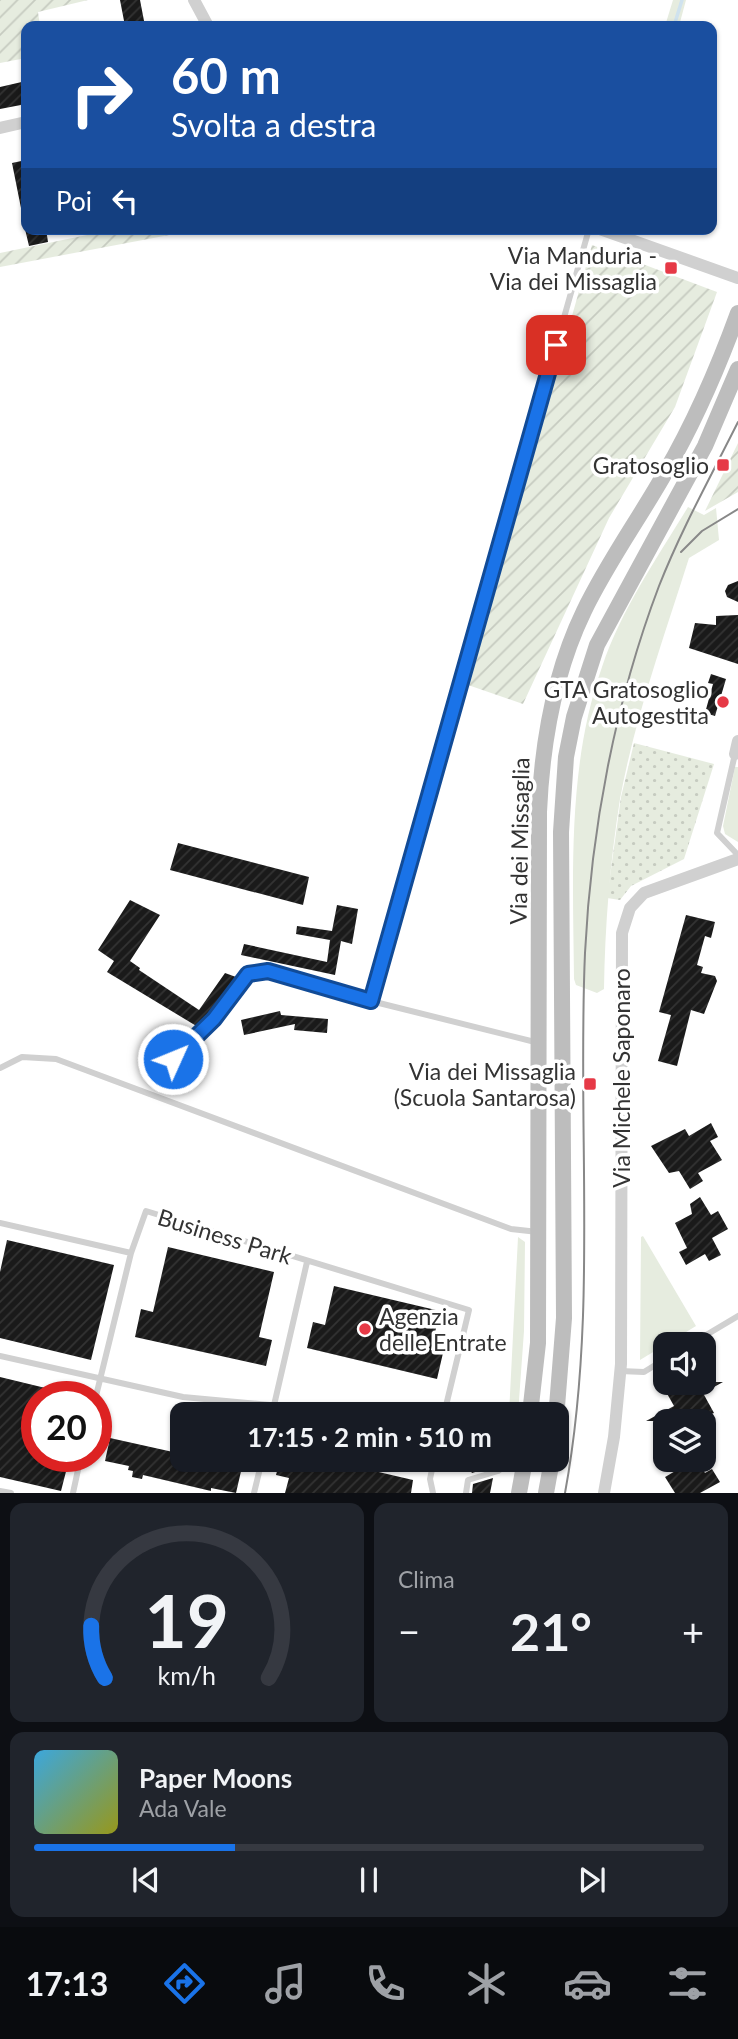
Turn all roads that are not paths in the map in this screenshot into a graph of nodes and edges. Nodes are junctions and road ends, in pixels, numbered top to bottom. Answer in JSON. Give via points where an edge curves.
{"nodes":[{"id":1,"x":194,"y":0,"type":"edge"},
{"id":2,"x":205,"y":21,"type":"edge"},
{"id":3,"x":21,"y":123,"type":"edge"},
{"id":4,"x":0,"y":128,"type":"edge"},
{"id":5,"x":587,"y":235,"type":"edge"},
{"id":6,"x":617,"y":235,"type":"edge"},
{"id":7,"x":738,"y":278,"type":"edge"},
{"id":8,"x":738,"y":313,"type":"edge"},
{"id":9,"x":738,"y":369,"type":"edge"},
{"id":10,"x":737,"y":751,"type":"edge"},
{"id":11,"x":738,"y":857,"type":"edge"},
{"id":12,"x":371,"y":1001,"type":"junction"},
{"id":13,"x":541,"y":1043,"type":"junction"},
{"id":14,"x":173,"y":1059,"type":"dead end"},
{"id":15,"x":0,"y":1069,"type":"edge"},
{"id":16,"x":0,"y":1223,"type":"edge"},
{"id":17,"x":539,"y":1232,"type":"junction"},
{"id":18,"x":131,"y":1253,"type":"junction"},
{"id":19,"x":307,"y":1262,"type":"junction"},
{"id":20,"x":736,"y":1317,"type":"edge"},
{"id":21,"x":738,"y":1326,"type":"edge"},
{"id":22,"x":711,"y":1332,"type":"edge"},
{"id":23,"x":0,"y":1356,"type":"edge"},
{"id":24,"x":653,"y":1366,"type":"edge"},
{"id":25,"x":620,"y":1371,"type":"junction"},
{"id":26,"x":100,"y":1378,"type":"junction"},
{"id":27,"x":99,"y":1381,"type":"edge"},
{"id":28,"x":234,"y":1402,"type":"edge"},
{"id":29,"x":275,"y":1402,"type":"edge"},
{"id":30,"x":447,"y":1402,"type":"edge"},
{"id":31,"x":531,"y":1402,"type":"edge"},
{"id":32,"x":557,"y":1402,"type":"edge"},
{"id":33,"x":78,"y":1472,"type":"edge"},
{"id":34,"x":259,"y":1472,"type":"edge"},
{"id":35,"x":431,"y":1472,"type":"edge"},
{"id":36,"x":495,"y":1472,"type":"edge"},
{"id":37,"x":523,"y":1472,"type":"edge"},
{"id":38,"x":550,"y":1472,"type":"edge"},
{"id":39,"x":0,"y":1491,"type":"edge"},
{"id":40,"x":11,"y":1493,"type":"edge"},
{"id":41,"x":73,"y":1493,"type":"edge"},
{"id":42,"x":254,"y":1493,"type":"edge"},
{"id":43,"x":433,"y":1493,"type":"edge"},
{"id":44,"x":466,"y":1493,"type":"edge"},
{"id":45,"x":519,"y":1493,"type":"edge"},
{"id":46,"x":546,"y":1493,"type":"edge"},
{"id":47,"x":604,"y":1493,"type":"edge"}],
"edges":[{"from":1,"to":2,"type":"street"},
{"from":3,"to":4,"type":"street"},
{"from":5,"to":12,"type":"lane"},
{"from":6,"to":7,"type":"street"},
{"from":8,"to":13,"type":"main road","name":"Via dei Missaglia","via":[[667,470],[584,611],[556,693],[541,767],[539,812]]},
{"from":9,"to":32,"type":"main road","name":"Via dei Missaglia","via":[[705,446],[597,645],[566,757],[561,832],[564,1318]]},
{"from":10,"to":11,"type":"lane","via":[[717,832]]},
{"from":11,"to":25,"type":"street","name":"Via Michele Saponaro","via":[[644,893],[630,908],[622,933]]},
{"from":12,"to":13,"type":"lane"},
{"from":12,"to":14,"type":"lane","via":[[268,971],[248,974],[214,1019]]},
{"from":13,"to":17,"type":"main road","name":"Via dei Missaglia"},
{"from":15,"to":17,"type":"lane","via":[[22,1057],[56,1059],[511,1229]]},
{"from":16,"to":18,"type":"lane"},
{"from":17,"to":31,"type":"main road","name":"Via dei Missaglia","via":[[538,1343]]},
{"from":18,"to":19,"type":"lane","name":"Business Park","via":[[146,1211]]},
{"from":18,"to":26,"type":"lane","name":"Business Park"},
{"from":19,"to":29,"type":"lane","name":"Business Park"},
{"from":19,"to":30,"type":"lane","name":"Business Park","via":[[469,1310]]},
{"from":20,"to":21,"type":"lane"},
{"from":20,"to":22,"type":"lane"},
{"from":23,"to":26,"type":"lane"},
{"from":24,"to":25,"type":"lane","via":[[644,1372]]},
{"from":25,"to":47,"type":"street","name":"Via Michele Saponaro"},
{"from":26,"to":27,"type":"lane","name":"Business Park"},
{"from":26,"to":28,"type":"lane","via":[[183,1397]]},
{"from":33,"to":41,"type":"lane"},
{"from":34,"to":42,"type":"lane"},
{"from":35,"to":43,"type":"lane"},
{"from":36,"to":44,"type":"lane","via":[[468,1480]]},
{"from":37,"to":45,"type":"main road"},
{"from":38,"to":46,"type":"main road"},
{"from":39,"to":40,"type":"lane"}]}
